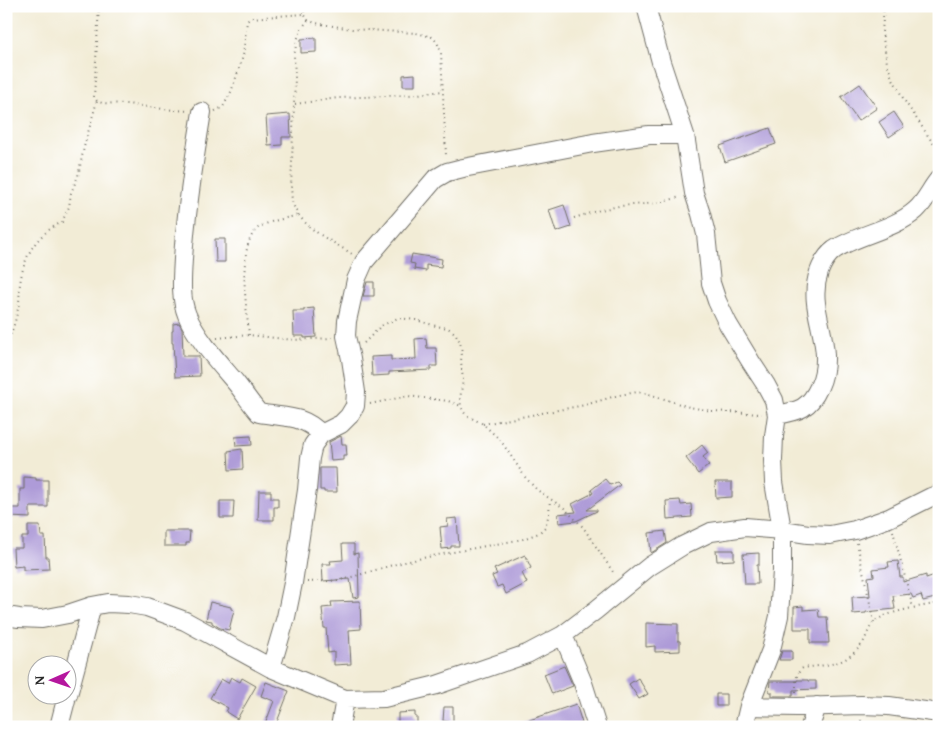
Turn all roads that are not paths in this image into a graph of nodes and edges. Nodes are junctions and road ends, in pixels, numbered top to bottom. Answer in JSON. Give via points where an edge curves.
{"nodes":[{"id":1,"x":646,"y":6,"type":"edge"},
{"id":2,"x":202,"y":112,"type":"road end"},
{"id":3,"x":685,"y":135,"type":"junction"},
{"id":4,"x":939,"y":179,"type":"edge"},
{"id":5,"x":777,"y":415,"type":"junction"},
{"id":6,"x":321,"y":434,"type":"junction"},
{"id":7,"x":939,"y":494,"type":"edge"},
{"id":8,"x":782,"y":530,"type":"junction"},
{"id":9,"x":92,"y":606,"type":"junction"},
{"id":10,"x":6,"y":616,"type":"edge"},
{"id":11,"x":563,"y":635,"type":"junction"},
{"id":12,"x":78,"y":658,"type":"edge"},
{"id":13,"x":271,"y":668,"type":"junction"},
{"id":14,"x":345,"y":699,"type":"junction"},
{"id":15,"x":65,"y":706,"type":"edge"},
{"id":16,"x":749,"y":706,"type":"junction"},
{"id":17,"x":817,"y":706,"type":"junction"},
{"id":18,"x":939,"y":713,"type":"edge"},
{"id":19,"x":59,"y":727,"type":"edge"},
{"id":20,"x":340,"y":727,"type":"edge"},
{"id":21,"x":596,"y":727,"type":"edge"},
{"id":22,"x":744,"y":727,"type":"edge"},
{"id":23,"x":810,"y":727,"type":"edge"}],
"edges":[{"from":1,"to":3,"type":"street"},
{"from":2,"to":6,"type":"street","via":[[184,237],[183,301],[187,314],[202,340],[259,413],[307,422]]},
{"from":3,"to":5,"type":"street","via":[[694,193],[706,234],[711,283],[728,324],[774,400]]},
{"from":3,"to":6,"type":"street","via":[[619,138],[447,172],[435,179],[364,262],[356,280],[346,336],[356,392],[355,406],[341,424]]},
{"from":4,"to":5,"type":"street","via":[[916,210],[833,251],[826,259],[816,281],[815,296],[825,351],[821,382],[807,406]]},
{"from":5,"to":8,"type":"street","via":[[773,460]]},
{"from":6,"to":13,"type":"street","via":[[313,445],[310,458],[293,583]]},
{"from":7,"to":8,"type":"street","via":[[855,530],[830,535]]},
{"from":8,"to":11,"type":"street","via":[[745,527],[712,532],[682,546],[650,566]]},
{"from":8,"to":16,"type":"street","via":[[779,616],[771,650]]},
{"from":9,"to":10,"type":"street","via":[[42,619]]},
{"from":9,"to":12,"type":"street"},
{"from":9,"to":13,"type":"street","via":[[108,603],[147,607],[185,621]]},
{"from":11,"to":14,"type":"street","via":[[527,654],[437,685],[384,698]]},
{"from":11,"to":21,"type":"street","via":[[583,683]]},
{"from":13,"to":14,"type":"street"},
{"from":14,"to":20,"type":"street"},
{"from":15,"to":19,"type":"street"},
{"from":16,"to":17,"type":"street"},
{"from":16,"to":22,"type":"street"},
{"from":17,"to":18,"type":"street","via":[[889,706]]},
{"from":17,"to":23,"type":"street"}]}
